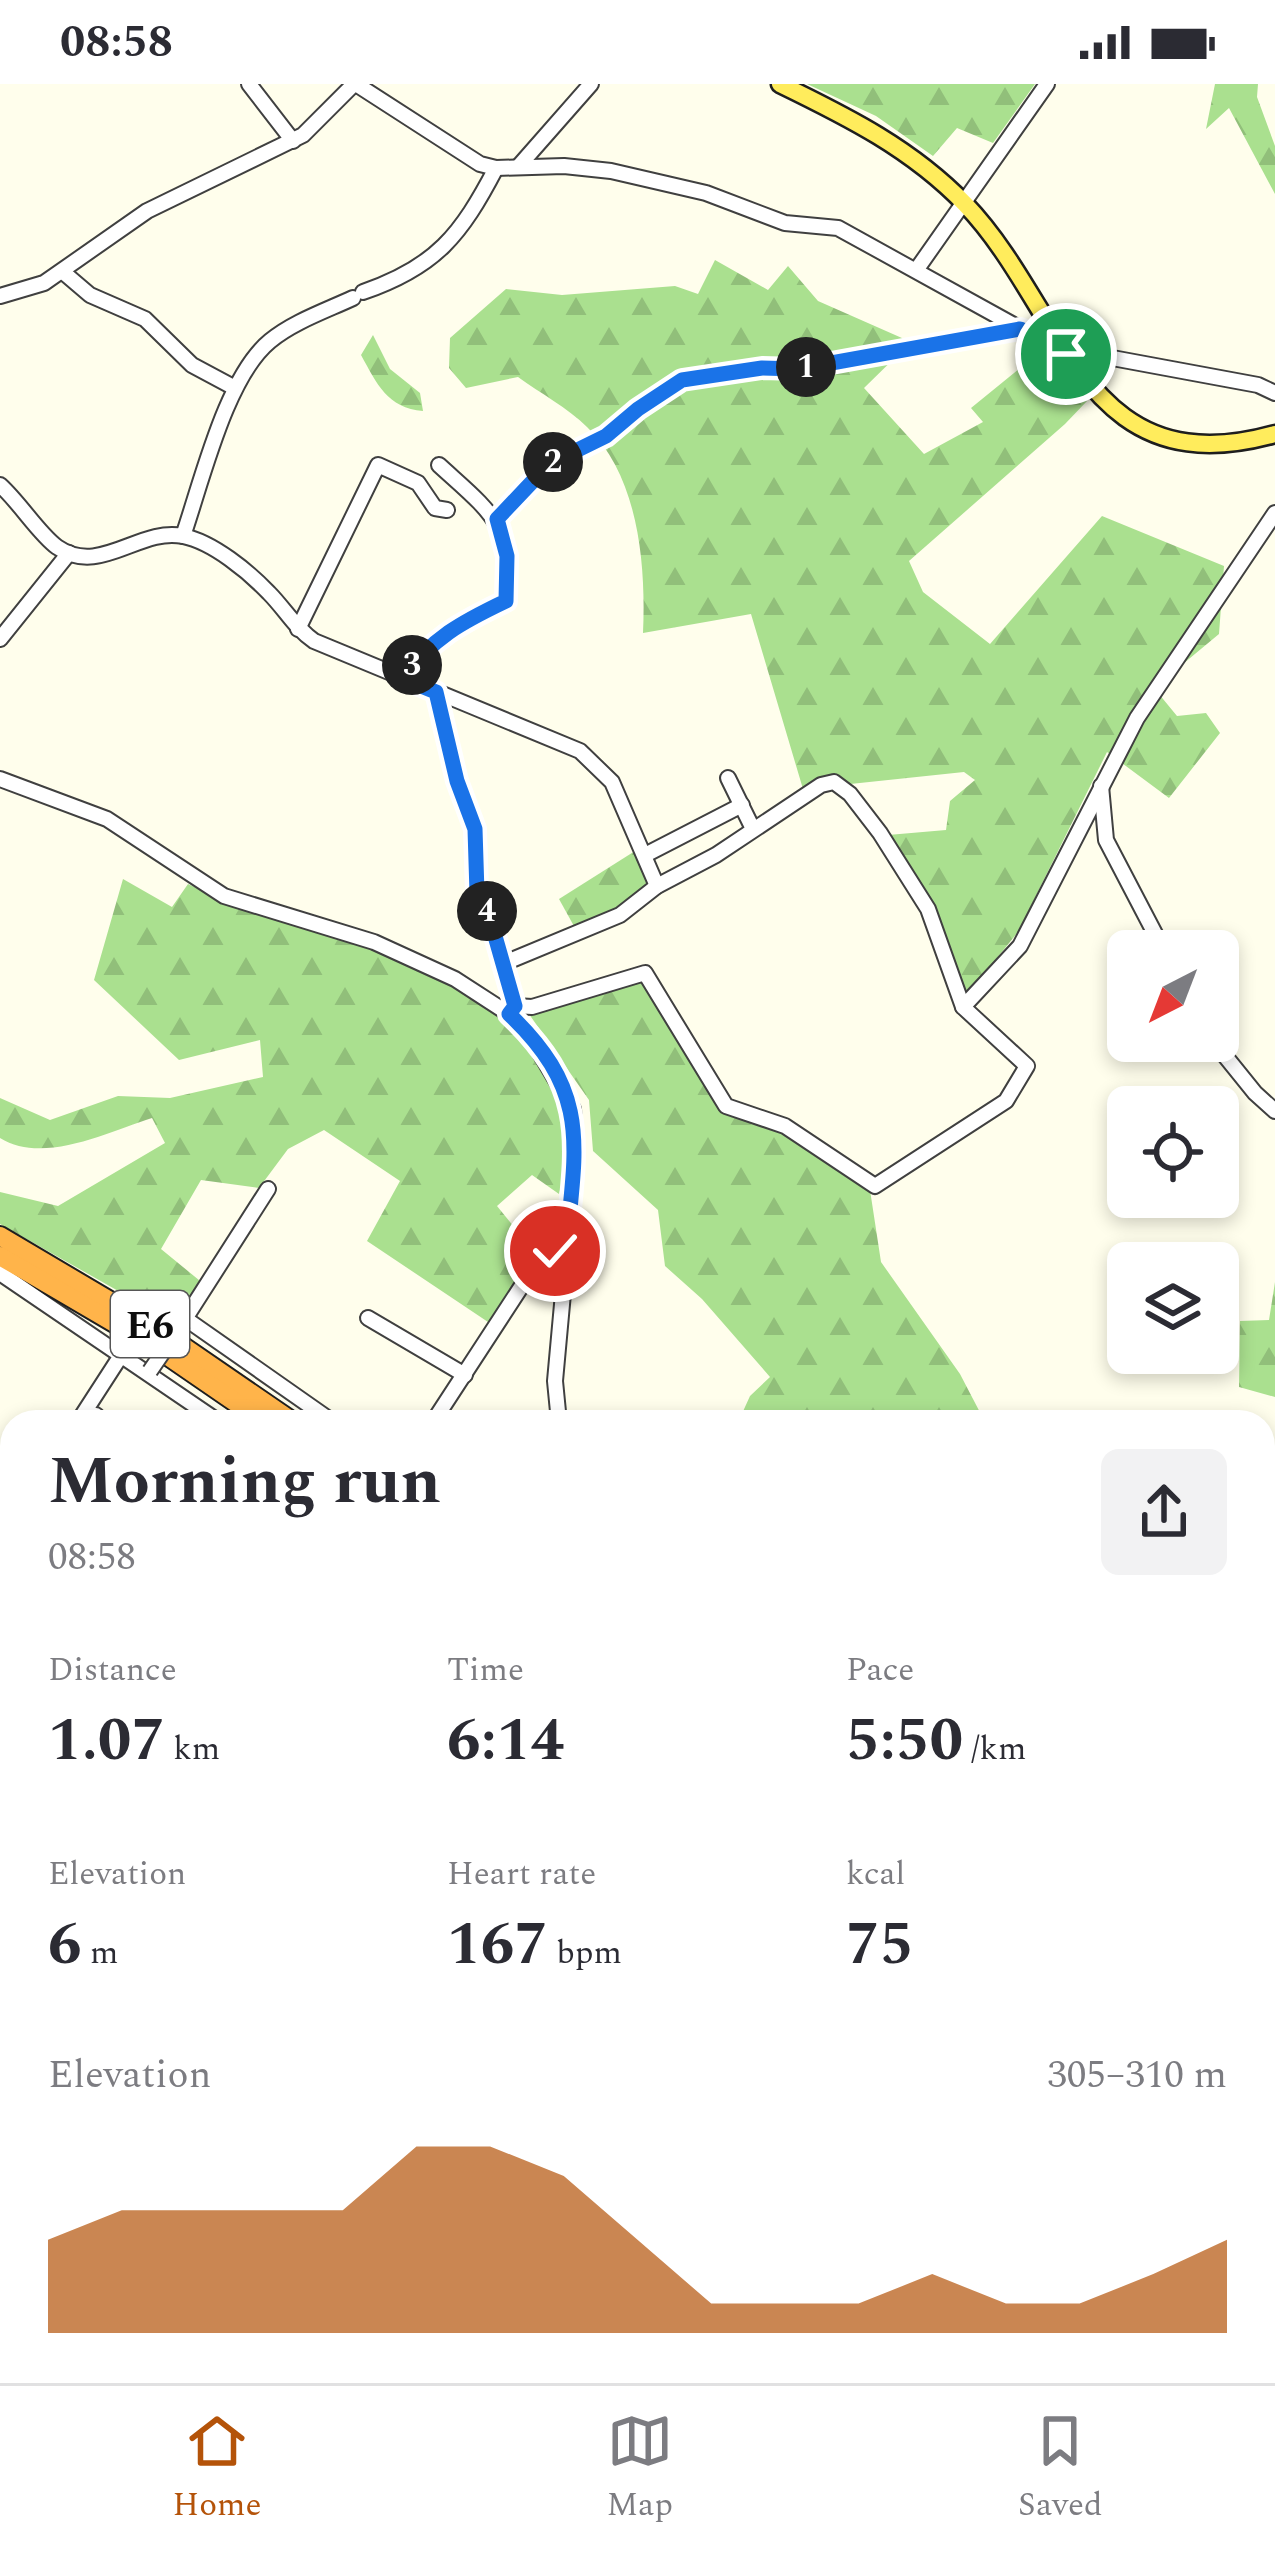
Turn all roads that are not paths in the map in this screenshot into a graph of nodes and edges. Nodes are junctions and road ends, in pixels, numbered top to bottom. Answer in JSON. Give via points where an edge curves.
{"nodes":[{"id":1,"x":249,"y":84,"type":"edge"},
{"id":2,"x":355,"y":84,"type":"edge"},
{"id":3,"x":591,"y":84,"type":"edge"},
{"id":4,"x":780,"y":84,"type":"edge"},
{"id":5,"x":1047,"y":84,"type":"edge"},
{"id":6,"x":293,"y":141,"type":"junction"},
{"id":7,"x":518,"y":166,"type":"junction"},
{"id":8,"x":496,"y":168,"type":"junction"},
{"id":9,"x":965,"y":204,"type":"junction"},
{"id":10,"x":917,"y":269,"type":"junction"},
{"id":11,"x":63,"y":272,"type":"junction"},
{"id":12,"x":0,"y":296,"type":"edge"},
{"id":13,"x":1020,"y":329,"type":"junction"},
{"id":14,"x":1053,"y":332,"type":"junction"},
{"id":15,"x":1066,"y":354,"type":"junction"},
{"id":16,"x":235,"y":388,"type":"junction"},
{"id":17,"x":1275,"y":393,"type":"edge"},
{"id":18,"x":1275,"y":434,"type":"edge"},
{"id":19,"x":439,"y":465,"type":"dead end"},
{"id":20,"x":0,"y":485,"type":"edge"},
{"id":21,"x":446,"y":510,"type":"dead end"},
{"id":22,"x":1275,"y":513,"type":"edge"},
{"id":23,"x":497,"y":519,"type":"junction"},
{"id":24,"x":183,"y":536,"type":"junction"},
{"id":25,"x":69,"y":553,"type":"junction"},
{"id":26,"x":298,"y":629,"type":"junction"},
{"id":27,"x":0,"y":639,"type":"edge"},
{"id":28,"x":404,"y":679,"type":"junction"},
{"id":29,"x":436,"y":692,"type":"junction"},
{"id":30,"x":728,"y":778,"type":"dead end"},
{"id":31,"x":0,"y":779,"type":"edge"},
{"id":32,"x":1101,"y":786,"type":"junction"},
{"id":33,"x":742,"y":805,"type":"junction"},
{"id":34,"x":753,"y":829,"type":"junction"},
{"id":35,"x":644,"y":855,"type":"junction"},
{"id":36,"x":657,"y":886,"type":"junction"},
{"id":37,"x":1153,"y":930,"type":"edge"},
{"id":38,"x":502,"y":964,"type":"junction"},
{"id":39,"x":963,"y":1006,"type":"junction"},
{"id":40,"x":512,"y":1010,"type":"junction"},
{"id":41,"x":1230,"y":1062,"type":"edge"},
{"id":42,"x":1275,"y":1111,"type":"edge"},
{"id":43,"x":268,"y":1189,"type":"dead end"},
{"id":44,"x":0,"y":1236,"type":"edge"},
{"id":45,"x":566,"y":1247,"type":"junction"},
{"id":46,"x":0,"y":1256,"type":"edge"},
{"id":47,"x":0,"y":1273,"type":"edge"},
{"id":48,"x":368,"y":1318,"type":"dead end"},
{"id":49,"x":184,"y":1321,"type":"junction"},
{"id":50,"x":120,"y":1357,"type":"junction"},
{"id":51,"x":149,"y":1373,"type":"junction"},
{"id":52,"x":465,"y":1375,"type":"junction"},
{"id":53,"x":86,"y":1410,"type":"edge"},
{"id":54,"x":202,"y":1410,"type":"edge"},
{"id":55,"x":246,"y":1410,"type":"edge"},
{"id":56,"x":276,"y":1410,"type":"edge"},
{"id":57,"x":315,"y":1410,"type":"edge"},
{"id":58,"x":442,"y":1410,"type":"edge"},
{"id":59,"x":558,"y":1410,"type":"edge"}],
"edges":[{"from":1,"to":6,"type":"street"},
{"from":2,"to":6,"type":"street"},
{"from":2,"to":8,"type":"street"},
{"from":3,"to":7,"type":"street"},
{"from":4,"to":9,"type":"main road","via":[[890,141]]},
{"from":5,"to":9,"type":"street"},
{"from":6,"to":11,"type":"street","via":[[147,212]]},
{"from":7,"to":8,"type":"street"},
{"from":7,"to":10,"type":"street","via":[[611,171],[706,193],[785,223],[838,228]]},
{"from":8,"to":16,"type":"street","via":[[454,239],[423,266],[271,340]]},
{"from":9,"to":10,"type":"street"},
{"from":9,"to":14,"type":"main road"},
{"from":10,"to":13,"type":"street"},
{"from":11,"to":12,"type":"street"},
{"from":11,"to":16,"type":"street","via":[[91,295],[145,319],[192,365]]},
{"from":13,"to":14,"type":"street"},
{"from":13,"to":23,"type":"street","via":[[798,369],[682,380],[606,436],[549,464]]},
{"from":14,"to":15,"type":"main road"},
{"from":15,"to":17,"type":"street"},
{"from":15,"to":18,"type":"main road","via":[[1104,402],[1152,432],[1215,445]]},
{"from":16,"to":24,"type":"street"},
{"from":19,"to":23,"type":"street"},
{"from":20,"to":25,"type":"street"},
{"from":21,"to":26,"type":"street","via":[[434,508],[418,483],[378,466]]},
{"from":22,"to":32,"type":"street","via":[[1137,718]]},
{"from":23,"to":28,"type":"street","via":[[506,601],[455,625]]},
{"from":24,"to":25,"type":"street","via":[[146,539],[98,558]]},
{"from":24,"to":26,"type":"street","via":[[239,567]]},
{"from":25,"to":27,"type":"street"},
{"from":26,"to":28,"type":"street"},
{"from":28,"to":29,"type":"street"},
{"from":29,"to":35,"type":"street","via":[[580,751],[612,782]]},
{"from":29,"to":38,"type":"street","via":[[475,829],[477,893]]},
{"from":30,"to":33,"type":"street"},
{"from":31,"to":40,"type":"street","via":[[107,819],[224,896],[374,942]]},
{"from":32,"to":37,"type":"street","via":[[1106,840]]},
{"from":32,"to":39,"type":"street","via":[[1020,946]]},
{"from":33,"to":34,"type":"street"},
{"from":33,"to":35,"type":"street"},
{"from":34,"to":36,"type":"street"},
{"from":34,"to":39,"type":"street","via":[[821,785],[834,782],[850,794],[928,909]]},
{"from":35,"to":36,"type":"street"},
{"from":36,"to":38,"type":"street","via":[[620,915]]},
{"from":38,"to":40,"type":"street"},
{"from":39,"to":40,"type":"street","via":[[1027,1066],[1006,1101],[874,1186],[785,1126],[726,1106],[645,973]]},
{"from":40,"to":45,"type":"street","via":[[573,1109]]},
{"from":41,"to":42,"type":"street"},
{"from":43,"to":49,"type":"street"},
{"from":44,"to":56,"type":"highway","number":"E6"},
{"from":45,"to":52,"type":"street","via":[[538,1261]]},
{"from":45,"to":59,"type":"street"},
{"from":46,"to":55,"type":"highway","number":"E6"},
{"from":47,"to":50,"type":"street"},
{"from":48,"to":52,"type":"street"},
{"from":49,"to":51,"type":"street","bridge":true},
{"from":49,"to":57,"type":"street"},
{"from":50,"to":51,"type":"street"},
{"from":50,"to":53,"type":"street"},
{"from":51,"to":54,"type":"street"},
{"from":52,"to":58,"type":"street"}]}
